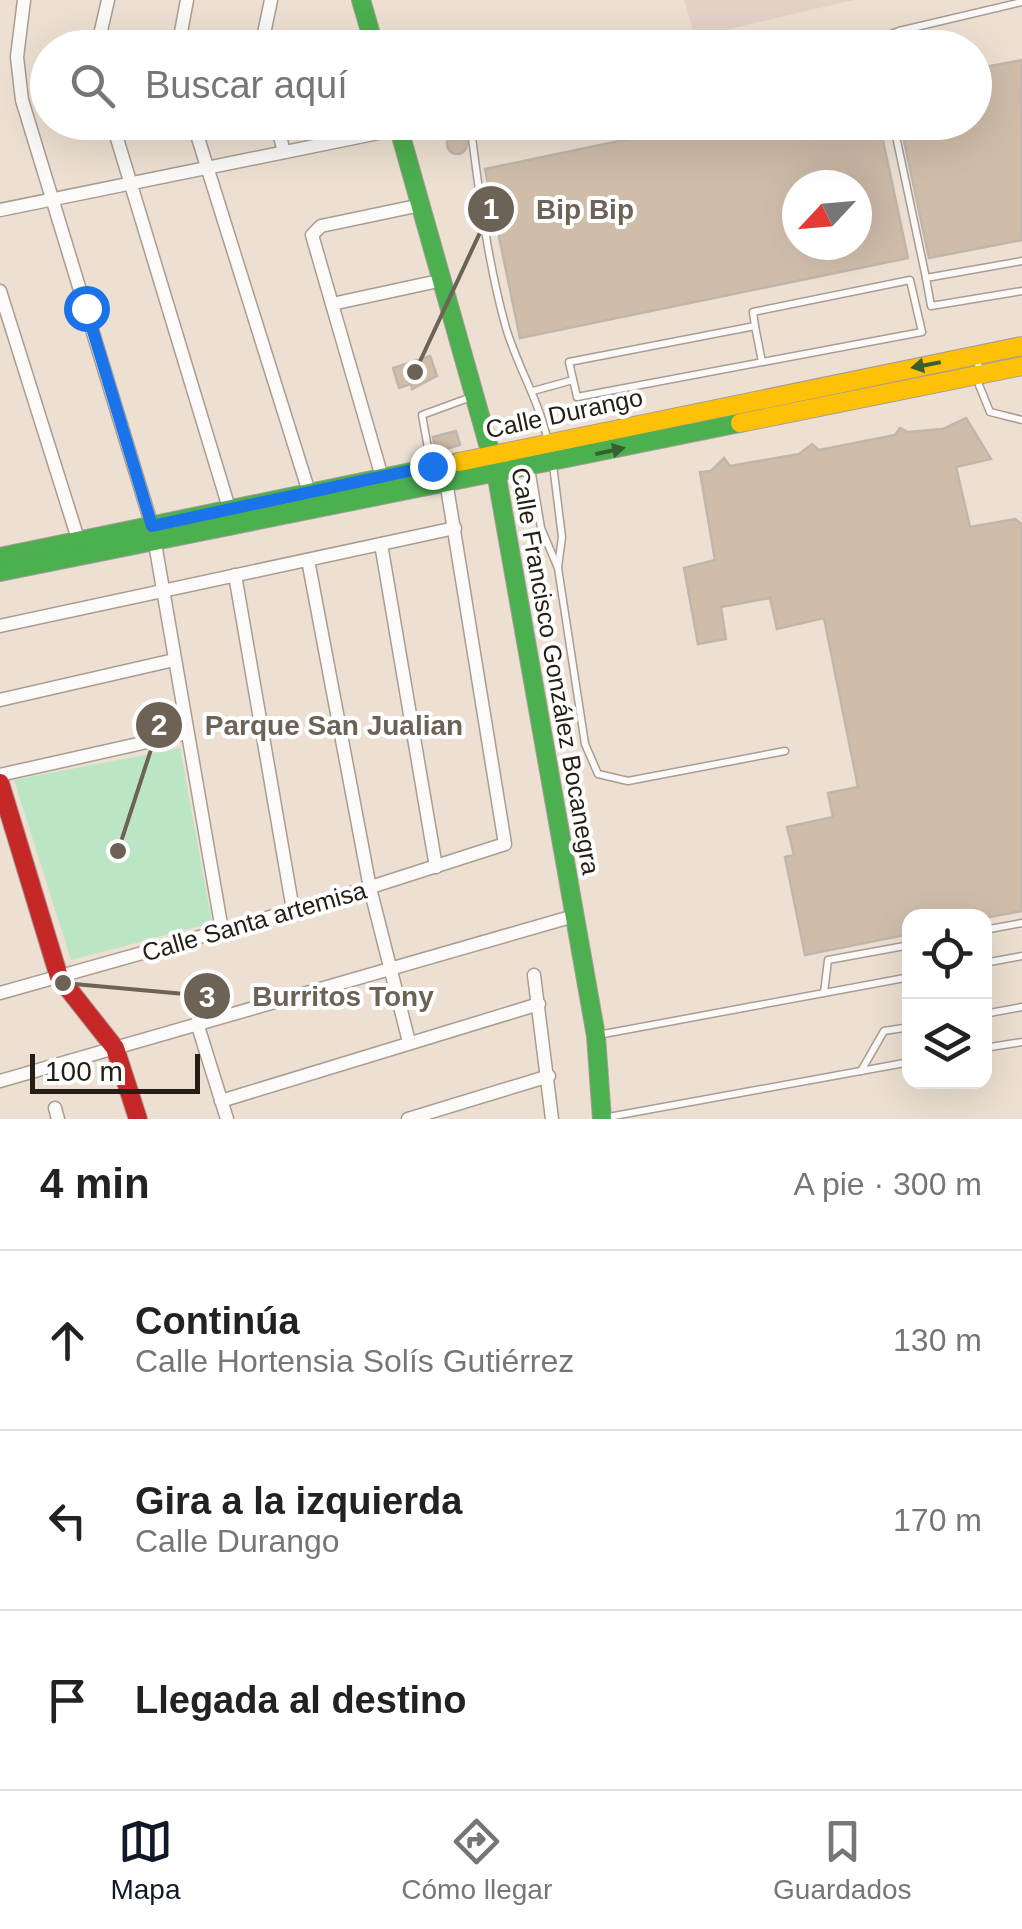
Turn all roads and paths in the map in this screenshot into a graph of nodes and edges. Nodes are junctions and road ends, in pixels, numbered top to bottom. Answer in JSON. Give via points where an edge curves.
{"nodes":[{"id":1,"x":24,"y":0,"type":"edge"},
{"id":2,"x":108,"y":0,"type":"edge"},
{"id":3,"x":187,"y":0,"type":"edge"},
{"id":4,"x":271,"y":0,"type":"edge"},
{"id":5,"x":361,"y":0,"type":"edge"},
{"id":6,"x":1022,"y":2,"type":"edge"},
{"id":7,"x":101,"y":30,"type":"edge"},
{"id":8,"x":181,"y":30,"type":"edge"},
{"id":9,"x":264,"y":30,"type":"edge"},
{"id":10,"x":367,"y":30,"type":"edge"},
{"id":11,"x":903,"y":30,"type":"edge"},
{"id":12,"x":30,"y":125,"type":"edge"},
{"id":13,"x":35,"y":140,"type":"edge"},
{"id":14,"x":117,"y":140,"type":"edge"},
{"id":15,"x":198,"y":140,"type":"edge"},
{"id":16,"x":281,"y":140,"type":"edge"},
{"id":17,"x":337,"y":140,"type":"edge"},
{"id":18,"x":402,"y":140,"type":"edge"},
{"id":19,"x":473,"y":140,"type":"edge"},
{"id":20,"x":897,"y":140,"type":"edge"},
{"id":21,"x":284,"y":152,"type":"junction"},
{"id":22,"x":207,"y":168,"type":"junction"},
{"id":23,"x":130,"y":184,"type":"junction"},
{"id":24,"x":54,"y":200,"type":"junction"},
{"id":25,"x":421,"y":205,"type":"junction"},
{"id":26,"x":0,"y":210,"type":"edge"},
{"id":27,"x":1022,"y":261,"type":"edge"},
{"id":28,"x":926,"y":278,"type":"junction"},
{"id":29,"x":442,"y":280,"type":"junction"},
{"id":30,"x":0,"y":291,"type":"edge"},
{"id":31,"x":1022,"y":291,"type":"edge"},
{"id":32,"x":332,"y":304,"type":"junction"},
{"id":33,"x":756,"y":326,"type":"junction"},
{"id":34,"x":978,"y":354,"type":"junction"},
{"id":35,"x":1020,"y":360,"type":"edge"},
{"id":36,"x":762,"y":362,"type":"junction"},
{"id":37,"x":978,"y":375,"type":"junction"},
{"id":38,"x":573,"y":380,"type":"junction"},
{"id":39,"x":533,"y":391,"type":"junction"},
{"id":40,"x":476,"y":396,"type":"junction"},
{"id":41,"x":1022,"y":420,"type":"edge"},
{"id":42,"x":548,"y":442,"type":"junction"},
{"id":43,"x":527,"y":447,"type":"junction"},
{"id":44,"x":553,"y":462,"type":"junction"},
{"id":45,"x":494,"y":463,"type":"junction"},
{"id":46,"x":432,"y":466,"type":"junction"},
{"id":47,"x":530,"y":466,"type":"junction"},
{"id":48,"x":382,"y":477,"type":"junction"},
{"id":49,"x":446,"y":481,"type":"junction"},
{"id":50,"x":309,"y":492,"type":"junction"},
{"id":51,"x":228,"y":508,"type":"junction"},
{"id":52,"x":455,"y":528,"type":"junction"},
{"id":53,"x":153,"y":533,"type":"junction"},
{"id":54,"x":80,"y":542,"type":"junction"},
{"id":55,"x":380,"y":544,"type":"junction"},
{"id":56,"x":0,"y":557,"type":"edge"},
{"id":57,"x":308,"y":560,"type":"junction"},
{"id":58,"x":558,"y":568,"type":"junction"},
{"id":59,"x":0,"y":572,"type":"edge"},
{"id":60,"x":235,"y":575,"type":"junction"},
{"id":61,"x":163,"y":591,"type":"junction"},
{"id":62,"x":0,"y":626,"type":"edge"},
{"id":63,"x":174,"y":660,"type":"junction"},
{"id":64,"x":0,"y":700,"type":"edge"},
{"id":65,"x":187,"y":734,"type":"junction"},
{"id":66,"x":785,"y":751,"type":"dead end"},
{"id":67,"x":0,"y":775,"type":"edge"},
{"id":68,"x":0,"y":784,"type":"edge"},
{"id":69,"x":436,"y":867,"type":"junction"},
{"id":70,"x":370,"y":888,"type":"junction"},
{"id":71,"x":293,"y":910,"type":"junction"},
{"id":72,"x":574,"y":916,"type":"junction"},
{"id":73,"x":1022,"y":923,"type":"edge"},
{"id":74,"x":992,"y":929,"type":"edge"},
{"id":75,"x":222,"y":930,"type":"junction"},
{"id":76,"x":902,"y":946,"type":"edge"},
{"id":77,"x":1022,"y":956,"type":"edge"},
{"id":78,"x":992,"y":962,"type":"edge"},
{"id":79,"x":388,"y":968,"type":"junction"},
{"id":80,"x":534,"y":975,"type":"dead end"},
{"id":81,"x":59,"y":977,"type":"junction"},
{"id":82,"x":902,"y":978,"type":"edge"},
{"id":83,"x":0,"y":992,"type":"edge"},
{"id":84,"x":824,"y":993,"type":"junction"},
{"id":85,"x":539,"y":1004,"type":"junction"},
{"id":86,"x":1022,"y":1007,"type":"edge"},
{"id":87,"x":992,"y":1013,"type":"edge"},
{"id":88,"x":197,"y":1023,"type":"junction"},
{"id":89,"x":902,"y":1029,"type":"edge"},
{"id":90,"x":596,"y":1036,"type":"junction"},
{"id":91,"x":408,"y":1042,"type":"junction"},
{"id":92,"x":1022,"y":1042,"type":"edge"},
{"id":93,"x":992,"y":1047,"type":"edge"},
{"id":94,"x":115,"y":1048,"type":"junction"},
{"id":95,"x":902,"y":1063,"type":"edge"},
{"id":96,"x":861,"y":1071,"type":"junction"},
{"id":97,"x":550,"y":1076,"type":"junction"},
{"id":98,"x":0,"y":1081,"type":"edge"},
{"id":99,"x":221,"y":1101,"type":"junction"},
{"id":100,"x":602,"y":1118,"type":"edge"},
{"id":101,"x":138,"y":1119,"type":"edge"},
{"id":102,"x":226,"y":1119,"type":"edge"},
{"id":103,"x":408,"y":1119,"type":"edge"},
{"id":104,"x":552,"y":1119,"type":"edge"}],
"edges":[{"from":1,"to":12,"type":"street","via":[[17,57]]},
{"from":2,"to":7,"type":"street"},
{"from":3,"to":8,"type":"street"},
{"from":4,"to":9,"type":"street"},
{"from":5,"to":10,"type":"main road"},
{"from":6,"to":11,"type":"lane"},
{"from":13,"to":24,"type":"street"},
{"from":14,"to":23,"type":"street"},
{"from":15,"to":22,"type":"street"},
{"from":16,"to":21,"type":"street"},
{"from":17,"to":21,"type":"street"},
{"from":18,"to":25,"type":"main road","name":"Calle Francisco González Bocanegra"},
{"from":19,"to":39,"type":"lane","via":[[494,278]]},
{"from":20,"to":28,"type":"lane"},
{"from":21,"to":22,"type":"street"},
{"from":22,"to":23,"type":"street"},
{"from":22,"to":50,"type":"street"},
{"from":23,"to":24,"type":"street"},
{"from":23,"to":51,"type":"street"},
{"from":24,"to":26,"type":"street"},
{"from":24,"to":53,"type":"street"},
{"from":25,"to":29,"type":"main road","name":"Calle Francisco González Bocanegra"},
{"from":25,"to":32,"type":"street","via":[[313,231]]},
{"from":27,"to":28,"type":"lane"},
{"from":28,"to":31,"type":"lane","via":[[931,306]]},
{"from":29,"to":32,"type":"street"},
{"from":29,"to":40,"type":"main road","name":"Calle Francisco González Bocanegra"},
{"from":30,"to":54,"type":"street"},
{"from":32,"to":48,"type":"street"},
{"from":33,"to":36,"type":"lane"},
{"from":33,"to":36,"type":"lane","via":[[753,312],[910,280],[922,332]]},
{"from":33,"to":38,"type":"lane","via":[[569,362]]},
{"from":34,"to":35,"type":"main road","name":"Calle Durango"},
{"from":34,"to":37,"type":"lane"},
{"from":34,"to":42,"type":"main road","name":"Calle Durango","one_way":true},
{"from":35,"to":37,"type":"main road","name":"Calle Durango"},
{"from":36,"to":38,"type":"lane","via":[[577,397]]},
{"from":37,"to":41,"type":"lane","via":[[990,412]]},
{"from":44,"to":37,"type":"main road","name":"Calle Durango","one_way":true},
{"from":38,"to":39,"type":"lane"},
{"from":39,"to":42,"type":"lane"},
{"from":40,"to":45,"type":"main road","name":"Calle Francisco González Bocanegra"},
{"from":40,"to":46,"type":"lane","via":[[422,415]]},
{"from":42,"to":43,"type":"main road","name":"Calle Durango"},
{"from":42,"to":44,"type":"lane"},
{"from":43,"to":45,"type":"main road","name":"Calle Durango"},
{"from":43,"to":47,"type":"lane"},
{"from":44,"to":47,"type":"main road","name":"Calle Durango"},
{"from":44,"to":58,"type":"lane","via":[[562,537]]},
{"from":45,"to":46,"type":"main road","name":"Calle Durango"},
{"from":45,"to":47,"type":"main road","name":"Calle Durango"},
{"from":45,"to":49,"type":"main road","name":"Calle Durango"},
{"from":45,"to":72,"type":"main road","name":"Calle Francisco González Bocanegra"},
{"from":46,"to":48,"type":"main road","name":"Calle Durango"},
{"from":47,"to":58,"type":"lane","via":[[541,528]]},
{"from":48,"to":50,"type":"main road","name":"Calle Durango"},
{"from":49,"to":52,"type":"street"},
{"from":49,"to":53,"type":"main road","name":"Calle Durango"},
{"from":50,"to":51,"type":"main road","name":"Calle Durango"},
{"from":51,"to":53,"type":"main road","name":"Calle Durango"},
{"from":52,"to":55,"type":"street"},
{"from":52,"to":69,"type":"street","name":"Calle Santa artemisa","via":[[505,844]]},
{"from":53,"to":54,"type":"main road","name":"Calle Durango"},
{"from":53,"to":59,"type":"main road","name":"Calle Durango"},
{"from":53,"to":61,"type":"street"},
{"from":54,"to":56,"type":"main road","name":"Calle Durango"},
{"from":55,"to":57,"type":"street"},
{"from":55,"to":69,"type":"street"},
{"from":57,"to":60,"type":"street"},
{"from":57,"to":70,"type":"street"},
{"from":58,"to":66,"type":"lane","via":[[585,744],[598,774],[628,781]]},
{"from":60,"to":61,"type":"street"},
{"from":60,"to":71,"type":"street"},
{"from":61,"to":62,"type":"street"},
{"from":61,"to":63,"type":"street"},
{"from":63,"to":64,"type":"street"},
{"from":63,"to":65,"type":"street"},
{"from":65,"to":67,"type":"street"},
{"from":65,"to":75,"type":"street"},
{"from":68,"to":81,"type":"main road"},
{"from":69,"to":70,"type":"street","name":"Calle Santa artemisa"},
{"from":70,"to":71,"type":"street","name":"Calle Santa artemisa"},
{"from":70,"to":79,"type":"street"},
{"from":71,"to":75,"type":"street","name":"Calle Santa artemisa"},
{"from":72,"to":79,"type":"street"},
{"from":72,"to":90,"type":"main road","name":"Calle Francisco González Bocanegra"},
{"from":73,"to":74,"type":"lane"},
{"from":75,"to":81,"type":"street","name":"Calle Santa artemisa"},
{"from":76,"to":84,"type":"lane","via":[[828,960]]},
{"from":77,"to":78,"type":"lane"},
{"from":79,"to":88,"type":"street"},
{"from":79,"to":91,"type":"street"},
{"from":80,"to":85,"type":"street"},
{"from":81,"to":83,"type":"street","name":"Calle Santa artemisa"},
{"from":81,"to":94,"type":"main road"},
{"from":82,"to":84,"type":"lane"},
{"from":84,"to":90,"type":"lane"},
{"from":85,"to":91,"type":"street"},
{"from":85,"to":97,"type":"street"},
{"from":86,"to":87,"type":"lane"},
{"from":88,"to":94,"type":"street"},
{"from":88,"to":99,"type":"street"},
{"from":89,"to":96,"type":"lane","via":[[884,1032]]},
{"from":90,"to":100,"type":"main road","name":"Calle Francisco González Bocanegra"},
{"from":91,"to":99,"type":"street"},
{"from":92,"to":93,"type":"lane"},
{"from":94,"to":98,"type":"street"},
{"from":94,"to":101,"type":"main road"},
{"from":95,"to":96,"type":"lane"},
{"from":96,"to":100,"type":"lane"},
{"from":97,"to":103,"type":"street"},
{"from":97,"to":104,"type":"street"},
{"from":99,"to":102,"type":"street"}]}
